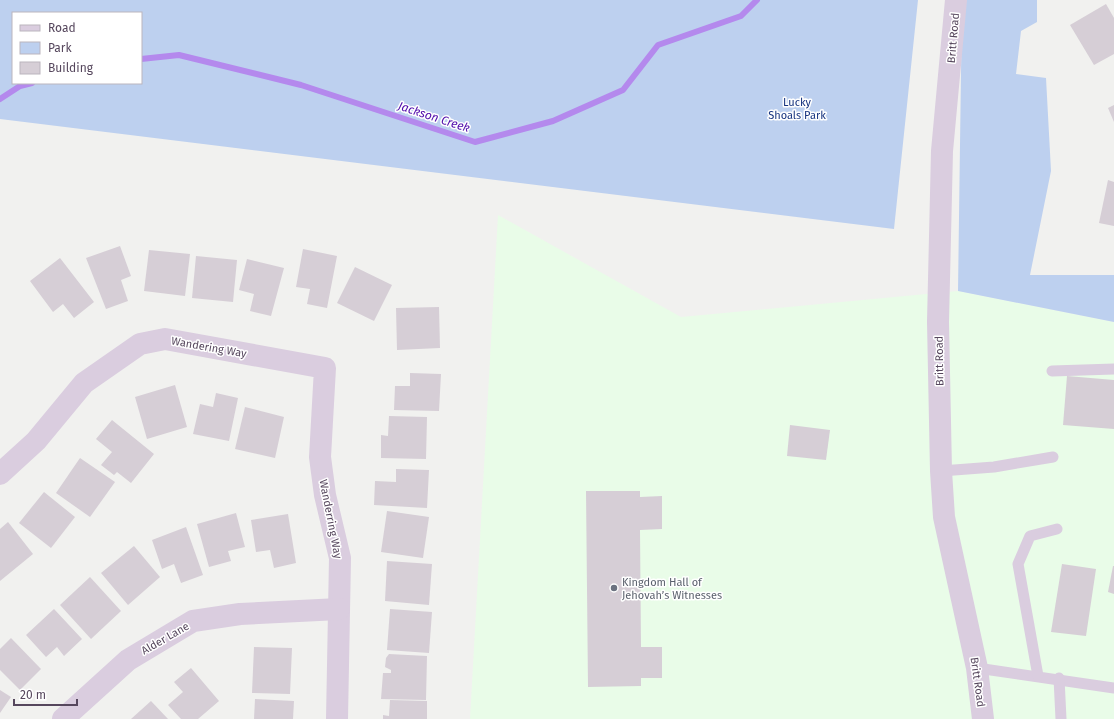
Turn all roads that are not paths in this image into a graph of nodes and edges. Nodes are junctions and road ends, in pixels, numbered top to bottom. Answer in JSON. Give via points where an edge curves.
{"nodes":[{"id":1,"x":956,"y":0,"type":"edge"},
{"id":2,"x":325,"y":368,"type":"joint"},
{"id":3,"x":1114,"y":369,"type":"edge"},
{"id":4,"x":1052,"y":371,"type":"dead end"},
{"id":5,"x":1053,"y":457,"type":"dead end"},
{"id":6,"x":941,"y":471,"type":"junction"},
{"id":7,"x":0,"y":474,"type":"edge"},
{"id":8,"x":1057,"y":530,"type":"dead end"},
{"id":9,"x":339,"y":609,"type":"junction"},
{"id":10,"x":977,"y":668,"type":"junction"},
{"id":11,"x":1038,"y":676,"type":"junction"},
{"id":12,"x":1059,"y":678,"type":"junction"},
{"id":13,"x":1114,"y":688,"type":"edge"},
{"id":14,"x":63,"y":719,"type":"edge"},
{"id":15,"x":337,"y":719,"type":"edge"},
{"id":16,"x":983,"y":719,"type":"edge"},
{"id":17,"x":1061,"y":719,"type":"edge"}],
"edges":[{"from":1,"to":6,"type":"street","name":"Britt Road","via":[[942,151],[938,322]]},
{"from":2,"to":7,"type":"street","name":"Wandering Way","via":[[165,339],[140,344],[84,383],[36,441]]},
{"from":2,"to":9,"type":"street","name":"Wanderring Way","via":[[320,457],[325,495],[340,558]]},
{"from":3,"to":4,"type":"lane"},
{"from":5,"to":6,"type":"lane","via":[[994,467]]},
{"from":6,"to":10,"type":"street","name":"Britt Road","via":[[944,517]]},
{"from":8,"to":11,"type":"lane","via":[[1030,536],[1018,564]]},
{"from":9,"to":14,"type":"street","name":"Alder Lane","via":[[240,614],[193,621],[128,660]]},
{"from":9,"to":15,"type":"street","name":"Wanderring Way"},
{"from":10,"to":11,"type":"lane"},
{"from":10,"to":16,"type":"street","name":"Britt Road"},
{"from":11,"to":12,"type":"lane"},
{"from":12,"to":13,"type":"lane"},
{"from":12,"to":17,"type":"lane"}]}
